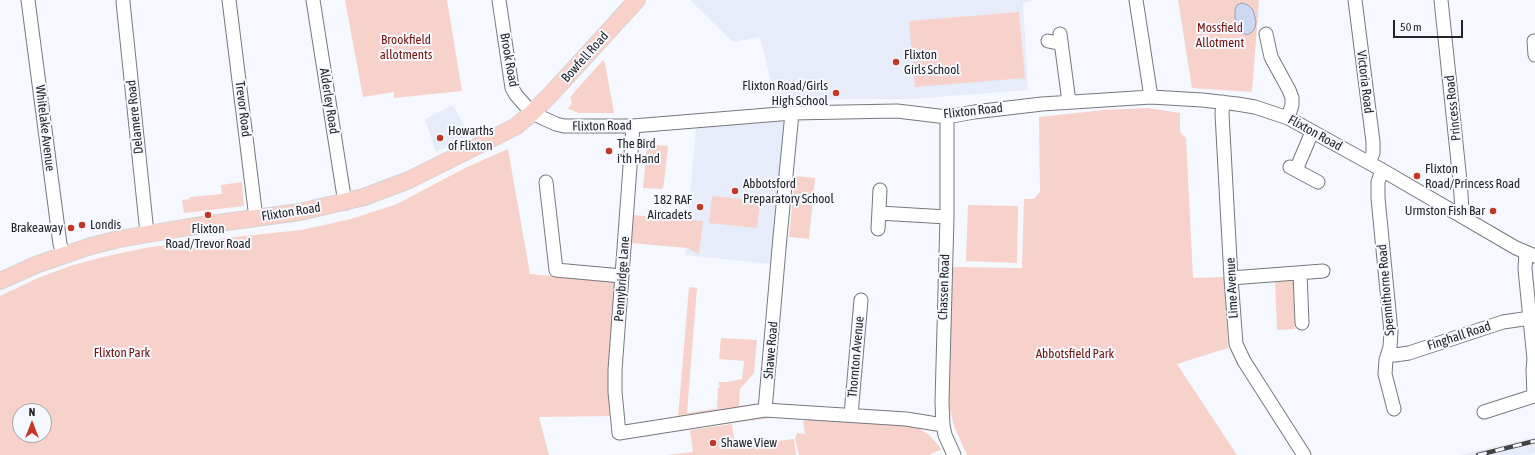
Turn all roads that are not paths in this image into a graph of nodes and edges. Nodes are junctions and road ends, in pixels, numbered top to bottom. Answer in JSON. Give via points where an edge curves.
{"nodes":[{"id":1,"x":28,"y":0,"type":"edge"},
{"id":2,"x":230,"y":0,"type":"edge"},
{"id":3,"x":313,"y":0,"type":"edge"},
{"id":4,"x":499,"y":0,"type":"edge"},
{"id":5,"x":637,"y":0,"type":"edge"},
{"id":6,"x":1136,"y":0,"type":"edge"},
{"id":7,"x":1355,"y":0,"type":"edge"},
{"id":8,"x":1441,"y":0,"type":"edge"},
{"id":9,"x":123,"y":2,"type":"dead end"},
{"id":10,"x":1266,"y":34,"type":"dead end"},
{"id":11,"x":1048,"y":41,"type":"dead end"},
{"id":12,"x":1534,"y":41,"type":"dead end"},
{"id":13,"x":1535,"y":55,"type":"edge"},
{"id":14,"x":1151,"y":97,"type":"junction"},
{"id":15,"x":1069,"y":102,"type":"junction"},
{"id":16,"x":1223,"y":102,"type":"junction"},
{"id":17,"x":792,"y":113,"type":"junction"},
{"id":18,"x":532,"y":114,"type":"junction"},
{"id":19,"x":947,"y":117,"type":"junction"},
{"id":20,"x":1288,"y":118,"type":"junction"},
{"id":21,"x":633,"y":126,"type":"junction"},
{"id":22,"x":1312,"y":132,"type":"junction"},
{"id":23,"x":1368,"y":163,"type":"junction"},
{"id":24,"x":1382,"y":170,"type":"junction"},
{"id":25,"x":546,"y":182,"type":"dead end"},
{"id":26,"x":1318,"y":182,"type":"dead end"},
{"id":27,"x":880,"y":190,"type":"dead end"},
{"id":28,"x":345,"y":203,"type":"junction"},
{"id":29,"x":879,"y":213,"type":"junction"},
{"id":30,"x":1458,"y":214,"type":"junction"},
{"id":31,"x":946,"y":217,"type":"junction"},
{"id":32,"x":256,"y":218,"type":"junction"},
{"id":33,"x":878,"y":229,"type":"dead end"},
{"id":34,"x":147,"y":233,"type":"junction"},
{"id":35,"x":1531,"y":254,"type":"edge"},
{"id":36,"x":64,"y":255,"type":"junction"},
{"id":37,"x":1323,"y":271,"type":"dead end"},
{"id":38,"x":1300,"y":273,"type":"junction"},
{"id":39,"x":622,"y":276,"type":"junction"},
{"id":40,"x":1231,"y":278,"type":"junction"},
{"id":41,"x":0,"y":280,"type":"edge"},
{"id":42,"x":861,"y":300,"type":"dead end"},
{"id":43,"x":1530,"y":318,"type":"junction"},
{"id":44,"x":1302,"y":323,"type":"dead end"},
{"id":45,"x":1388,"y":354,"type":"junction"},
{"id":46,"x":1534,"y":364,"type":"edge"},
{"id":47,"x":1534,"y":396,"type":"edge"},
{"id":48,"x":1394,"y":409,"type":"dead end"},
{"id":49,"x":766,"y":410,"type":"junction"},
{"id":50,"x":1484,"y":412,"type":"dead end"},
{"id":51,"x":852,"y":415,"type":"junction"},
{"id":52,"x":943,"y":425,"type":"junction"},
{"id":53,"x":954,"y":455,"type":"edge"},
{"id":54,"x":1304,"y":455,"type":"edge"}],
"edges":[{"from":1,"to":36,"type":"street","name":"Whitelake Avenue","via":[[59,239]]},
{"from":2,"to":32,"type":"street","name":"Trevor Road"},
{"from":3,"to":28,"type":"street","name":"Alderley Road"},
{"from":4,"to":18,"type":"street","name":"Brook Road","via":[[512,88]]},
{"from":5,"to":18,"type":"main road","name":"Bowfell Road"},
{"from":6,"to":14,"type":"street"},
{"from":7,"to":23,"type":"street","name":"Victoria Road","via":[[1373,142],[1373,153]]},
{"from":8,"to":30,"type":"street","name":"Princess Road","via":[[1460,181],[1462,209]]},
{"from":9,"to":34,"type":"street","name":"Delamere Road"},
{"from":10,"to":20,"type":"street","via":[[1271,57],[1292,98]]},
{"from":11,"to":15,"type":"street","via":[[1058,43],[1061,40]]},
{"from":12,"to":13,"type":"street"},
{"from":14,"to":15,"type":"street","name":"Flixton Road"},
{"from":14,"to":16,"type":"street","name":"Flixton Road"},
{"from":15,"to":19,"type":"street","name":"Flixton Road","via":[[1002,108]]},
{"from":16,"to":20,"type":"street","name":"Flixton Road","via":[[1255,107]]},
{"from":16,"to":40,"type":"street","name":"Lime Avenue"},
{"from":17,"to":19,"type":"street","name":"Flixton Road","via":[[897,111]]},
{"from":17,"to":21,"type":"street","name":"Flixton Road"},
{"from":17,"to":49,"type":"street","name":"Shawe Road"},
{"from":18,"to":21,"type":"street","name":"Flixton Road","via":[[564,126]]},
{"from":18,"to":28,"type":"main road","name":"Flixton Road","via":[[515,127],[409,180]]},
{"from":19,"to":31,"type":"street","name":"Chassen Road"},
{"from":20,"to":22,"type":"street","name":"Flixton Road"},
{"from":21,"to":39,"type":"street","name":"Pennybridge Lane"},
{"from":22,"to":23,"type":"street","name":"Flixton Road"},
{"from":22,"to":26,"type":"street","via":[[1293,168]]},
{"from":23,"to":24,"type":"street","name":"Flixton Road"},
{"from":24,"to":30,"type":"street","name":"Flixton Road"},
{"from":24,"to":45,"type":"street","name":"Spennithorne Road","via":[[1378,182],[1378,198],[1391,332]]},
{"from":25,"to":39,"type":"street","via":[[556,270]]},
{"from":27,"to":29,"type":"street"},
{"from":28,"to":32,"type":"main road","name":"Flixton Road"},
{"from":29,"to":31,"type":"street"},
{"from":29,"to":33,"type":"street"},
{"from":30,"to":35,"type":"street","name":"Flixton Road"},
{"from":31,"to":52,"type":"street","name":"Chassen Road","via":[[941,380]]},
{"from":32,"to":34,"type":"main road","name":"Flixton Road"},
{"from":34,"to":36,"type":"main road","name":"Flixton Road"},
{"from":35,"to":43,"type":"street","via":[[1525,269]]},
{"from":36,"to":41,"type":"main road","name":"Flixton Road"},
{"from":37,"to":38,"type":"street"},
{"from":38,"to":40,"type":"street"},
{"from":38,"to":44,"type":"street"},
{"from":39,"to":49,"type":"street","name":"Pennybridge Lane","via":[[614,381],[618,433]]},
{"from":40,"to":54,"type":"street","name":"Lime Avenue","via":[[1235,337],[1239,353]]},
{"from":42,"to":51,"type":"street","name":"Thornton Avenue"},
{"from":43,"to":45,"type":"street","name":"Finghall Road","via":[[1503,322],[1409,353]]},
{"from":43,"to":46,"type":"street"},
{"from":45,"to":48,"type":"street","name":"Spennithorne Road","via":[[1385,374]]},
{"from":46,"to":47,"type":"street"},
{"from":47,"to":50,"type":"street"},
{"from":49,"to":51,"type":"street"},
{"from":51,"to":52,"type":"street"},
{"from":52,"to":53,"type":"street","name":"Chassen Road"}]}
